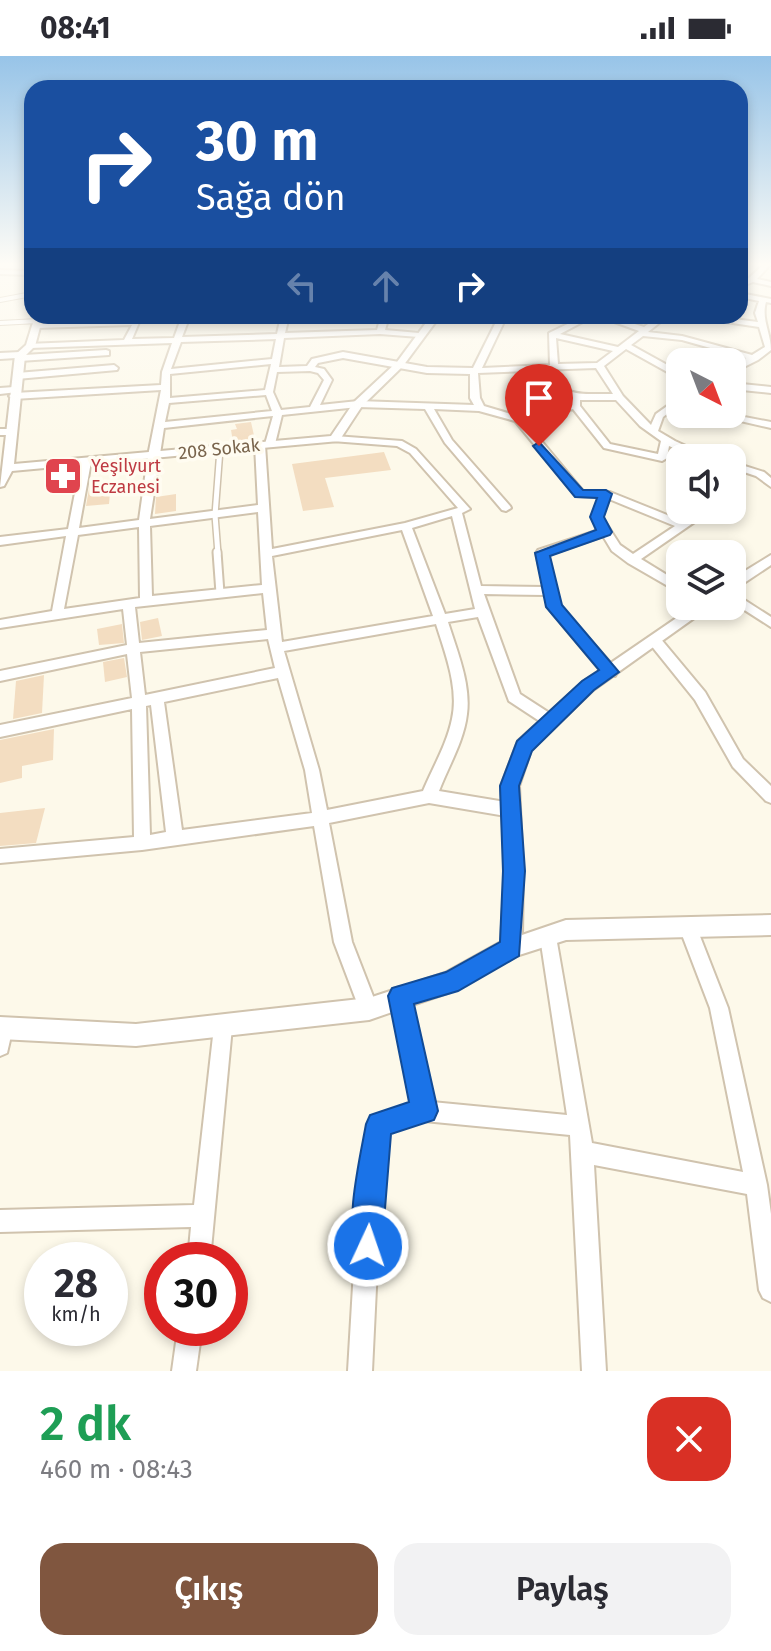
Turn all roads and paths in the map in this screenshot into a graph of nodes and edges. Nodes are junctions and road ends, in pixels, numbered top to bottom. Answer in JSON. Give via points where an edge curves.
{"nodes":[{"id":1,"x":36,"y":326,"type":"edge"},
{"id":2,"x":96,"y":326,"type":"edge"},
{"id":3,"x":134,"y":326,"type":"edge"},
{"id":4,"x":181,"y":326,"type":"edge"},
{"id":5,"x":281,"y":326,"type":"edge"},
{"id":6,"x":382,"y":326,"type":"edge"},
{"id":7,"x":427,"y":326,"type":"edge"},
{"id":8,"x":498,"y":326,"type":"edge"},
{"id":9,"x":569,"y":326,"type":"edge"},
{"id":10,"x":633,"y":326,"type":"edge"},
{"id":11,"x":642,"y":326,"type":"edge"},
{"id":12,"x":649,"y":326,"type":"edge"},
{"id":13,"x":762,"y":326,"type":"edge"},
{"id":14,"x":644,"y":330,"type":"junction"},
{"id":15,"x":380,"y":332,"type":"junction"},
{"id":16,"x":355,"y":333,"type":"junction"},
{"id":17,"x":419,"y":335,"type":"junction"},
{"id":18,"x":552,"y":335,"type":"junction"},
{"id":19,"x":278,"y":336,"type":"junction"},
{"id":20,"x":175,"y":341,"type":"junction"},
{"id":21,"x":124,"y":343,"type":"junction"},
{"id":22,"x":91,"y":344,"type":"junction"},
{"id":23,"x":30,"y":346,"type":"junction"},
{"id":24,"x":620,"y":347,"type":"junction"},
{"id":25,"x":343,"y":355,"type":"junction"},
{"id":26,"x":0,"y":356,"type":"edge"},
{"id":27,"x":763,"y":356,"type":"edge"},
{"id":28,"x":20,"y":357,"type":"junction"},
{"id":29,"x":400,"y":364,"type":"junction"},
{"id":30,"x":273,"y":365,"type":"junction"},
{"id":31,"x":554,"y":365,"type":"junction"},
{"id":32,"x":599,"y":365,"type":"junction"},
{"id":33,"x":530,"y":367,"type":"junction"},
{"id":34,"x":310,"y":368,"type":"junction"},
{"id":35,"x":666,"y":369,"type":"edge"},
{"id":36,"x":476,"y":371,"type":"junction"},
{"id":37,"x":166,"y":372,"type":"junction"},
{"id":38,"x":17,"y":376,"type":"junction"},
{"id":39,"x":165,"y":387,"type":"junction"},
{"id":40,"x":746,"y":387,"type":"edge"},
{"id":41,"x":771,"y":390,"type":"edge"},
{"id":42,"x":0,"y":391,"type":"edge"},
{"id":43,"x":107,"y":391,"type":"junction"},
{"id":44,"x":269,"y":392,"type":"junction"},
{"id":45,"x":14,"y":393,"type":"junction"},
{"id":46,"x":617,"y":397,"type":"junction"},
{"id":47,"x":165,"y":401,"type":"junction"},
{"id":48,"x":575,"y":401,"type":"junction"},
{"id":49,"x":358,"y":404,"type":"junction"},
{"id":50,"x":428,"y":407,"type":"junction"},
{"id":51,"x":314,"y":408,"type":"junction"},
{"id":52,"x":480,"y":408,"type":"junction"},
{"id":53,"x":666,"y":411,"type":"edge"},
{"id":54,"x":278,"y":414,"type":"junction"},
{"id":55,"x":518,"y":419,"type":"junction"},
{"id":56,"x":746,"y":420,"type":"edge"},
{"id":57,"x":771,"y":425,"type":"edge"},
{"id":58,"x":159,"y":426,"type":"junction"},
{"id":59,"x":5,"y":432,"type":"edge"},
{"id":60,"x":653,"y":432,"type":"junction"},
{"id":61,"x":335,"y":439,"type":"junction"},
{"id":62,"x":665,"y":443,"type":"joint"},
{"id":63,"x":265,"y":444,"type":"junction"},
{"id":64,"x":220,"y":449,"type":"junction"},
{"id":65,"x":153,"y":456,"type":"junction"},
{"id":66,"x":86,"y":462,"type":"junction"},
{"id":67,"x":5,"y":464,"type":"edge"},
{"id":68,"x":746,"y":470,"type":"edge"},
{"id":69,"x":0,"y":483,"type":"edge"},
{"id":70,"x":771,"y":484,"type":"edge"},
{"id":71,"x":606,"y":494,"type":"junction"},
{"id":72,"x":264,"y":508,"type":"junction"},
{"id":73,"x":506,"y":508,"type":"dead end"},
{"id":74,"x":457,"y":514,"type":"junction"},
{"id":75,"x":215,"y":515,"type":"junction"},
{"id":76,"x":144,"y":525,"type":"junction"},
{"id":77,"x":683,"y":525,"type":"joint"},
{"id":78,"x":406,"y":526,"type":"junction"},
{"id":79,"x":605,"y":532,"type":"junction"},
{"id":80,"x":72,"y":534,"type":"junction"},
{"id":81,"x":0,"y":541,"type":"edge"},
{"id":82,"x":268,"y":553,"type":"junction"},
{"id":83,"x":771,"y":559,"type":"edge"},
{"id":84,"x":632,"y":560,"type":"junction"},
{"id":85,"x":746,"y":576,"type":"edge"},
{"id":86,"x":666,"y":581,"type":"edge"},
{"id":87,"x":268,"y":588,"type":"junction"},
{"id":88,"x":478,"y":590,"type":"junction"},
{"id":89,"x":549,"y":591,"type":"junction"},
{"id":90,"x":220,"y":593,"type":"junction"},
{"id":91,"x":146,"y":601,"type":"junction"},
{"id":92,"x":129,"y":604,"type":"junction"},
{"id":93,"x":746,"y":606,"type":"edge"},
{"id":94,"x":482,"y":612,"type":"junction"},
{"id":95,"x":57,"y":616,"type":"junction"},
{"id":96,"x":439,"y":618,"type":"junction"},
{"id":97,"x":684,"y":620,"type":"edge"},
{"id":98,"x":771,"y":623,"type":"edge"},
{"id":99,"x":0,"y":624,"type":"edge"},
{"id":100,"x":276,"y":641,"type":"junction"},
{"id":101,"x":655,"y":641,"type":"junction"},
{"id":102,"x":134,"y":648,"type":"junction"},
{"id":103,"x":281,"y":672,"type":"junction"},
{"id":104,"x":610,"y":672,"type":"junction"},
{"id":105,"x":0,"y":676,"type":"edge"},
{"id":106,"x":157,"y":699,"type":"junction"},
{"id":107,"x":139,"y":704,"type":"junction"},
{"id":108,"x":549,"y":720,"type":"junction"},
{"id":109,"x":0,"y":731,"type":"edge"},
{"id":110,"x":429,"y":796,"type":"junction"},
{"id":111,"x":771,"y":796,"type":"edge"},
{"id":112,"x":511,"y":810,"type":"junction"},
{"id":113,"x":322,"y":818,"type":"junction"},
{"id":114,"x":175,"y":838,"type":"junction"},
{"id":115,"x":142,"y":843,"type":"junction"},
{"id":116,"x":0,"y":856,"type":"edge"},
{"id":117,"x":771,"y":925,"type":"edge"},
{"id":118,"x":688,"y":927,"type":"junction"},
{"id":119,"x":549,"y":937,"type":"junction"},
{"id":120,"x":511,"y":948,"type":"junction"},
{"id":121,"x":400,"y":996,"type":"junction"},
{"id":122,"x":369,"y":1009,"type":"junction"},
{"id":123,"x":223,"y":1027,"type":"junction"},
{"id":124,"x":1,"y":1034,"type":"edge"},
{"id":125,"x":424,"y":1111,"type":"junction"},
{"id":126,"x":579,"y":1126,"type":"junction"},
{"id":127,"x":583,"y":1152,"type":"junction"},
{"id":128,"x":756,"y":1185,"type":"junction"},
{"id":129,"x":204,"y":1216,"type":"junction"},
{"id":130,"x":0,"y":1221,"type":"edge"},
{"id":131,"x":201,"y":1242,"type":"edge"},
{"id":132,"x":771,"y":1290,"type":"edge"},
{"id":133,"x":187,"y":1346,"type":"edge"},
{"id":134,"x":184,"y":1371,"type":"edge"},
{"id":135,"x":360,"y":1371,"type":"edge"},
{"id":136,"x":594,"y":1371,"type":"edge"}],
"edges":[{"from":1,"to":23,"type":"street"},
{"from":2,"to":22,"type":"street"},
{"from":3,"to":21,"type":"street"},
{"from":4,"to":20,"type":"street"},
{"from":5,"to":19,"type":"street"},
{"from":6,"to":15,"type":"street"},
{"from":7,"to":17,"type":"street"},
{"from":8,"to":36,"type":"street"},
{"from":9,"to":18,"type":"street"},
{"from":10,"to":14,"type":"street"},
{"from":11,"to":14,"type":"street"},
{"from":12,"to":14,"type":"street"},
{"from":13,"to":27,"type":"street","via":[[769,348]]},
{"from":14,"to":24,"type":"street"},
{"from":14,"to":27,"type":"street"},
{"from":15,"to":16,"type":"street"},
{"from":15,"to":17,"type":"street"},
{"from":16,"to":19,"type":"street"},
{"from":16,"to":25,"type":"street"},
{"from":17,"to":29,"type":"street"},
{"from":18,"to":24,"type":"street"},
{"from":18,"to":31,"type":"street"},
{"from":19,"to":20,"type":"street"},
{"from":19,"to":30,"type":"street"},
{"from":20,"to":21,"type":"street"},
{"from":20,"to":37,"type":"street"},
{"from":21,"to":22,"type":"street"},
{"from":21,"to":28,"type":"street","via":[[119,352]]},
{"from":22,"to":23,"type":"street"},
{"from":23,"to":28,"type":"street"},
{"from":24,"to":32,"type":"street"},
{"from":24,"to":35,"type":"street"},
{"from":25,"to":29,"type":"street"},
{"from":25,"to":34,"type":"street","via":[[315,361]]},
{"from":26,"to":28,"type":"street"},
{"from":28,"to":38,"type":"street"},
{"from":29,"to":36,"type":"street"},
{"from":29,"to":49,"type":"street"},
{"from":30,"to":34,"type":"street"},
{"from":30,"to":37,"type":"street"},
{"from":30,"to":44,"type":"street"},
{"from":31,"to":32,"type":"street"},
{"from":31,"to":33,"type":"street"},
{"from":32,"to":46,"type":"street"},
{"from":33,"to":36,"type":"street"},
{"from":33,"to":48,"type":"street"},
{"from":34,"to":51,"type":"street","via":[[328,380]]},
{"from":36,"to":52,"type":"street"},
{"from":37,"to":39,"type":"street"},
{"from":38,"to":43,"type":"street","via":[[115,364]]},
{"from":38,"to":45,"type":"street"},
{"from":39,"to":43,"type":"street"},
{"from":39,"to":47,"type":"street"},
{"from":40,"to":41,"type":"street"},
{"from":42,"to":45,"type":"street"},
{"from":43,"to":45,"type":"street"},
{"from":44,"to":47,"type":"street"},
{"from":44,"to":54,"type":"street"},
{"from":45,"to":59,"type":"street"},
{"from":46,"to":48,"type":"street"},
{"from":46,"to":60,"type":"street"},
{"from":47,"to":58,"type":"street"},
{"from":48,"to":55,"type":"street"},
{"from":48,"to":62,"type":"street","via":[[607,446],[662,458]]},
{"from":49,"to":50,"type":"street"},
{"from":49,"to":51,"type":"street"},
{"from":49,"to":61,"type":"street"},
{"from":50,"to":52,"type":"street"},
{"from":50,"to":73,"type":"street","via":[[448,441]]},
{"from":51,"to":54,"type":"street"},
{"from":52,"to":55,"type":"street"},
{"from":53,"to":60,"type":"street"},
{"from":54,"to":58,"type":"street"},
{"from":54,"to":63,"type":"street"},
{"from":55,"to":71,"type":"street","via":[[580,494]]},
{"from":56,"to":57,"type":"street"},
{"from":58,"to":65,"type":"street"},
{"from":59,"to":67,"type":"street"},
{"from":60,"to":62,"type":"street"},
{"from":61,"to":63,"type":"street","name":"208 Sokak"},
{"from":61,"to":74,"type":"street","via":[[389,441],[413,451],[465,509]]},
{"from":63,"to":64,"type":"street","name":"208 Sokak"},
{"from":63,"to":72,"type":"street"},
{"from":64,"to":65,"type":"street","name":"208 Sokak"},
{"from":64,"to":75,"type":"lane"},
{"from":65,"to":66,"type":"street","name":"208 Sokak"},
{"from":65,"to":76,"type":"street"},
{"from":66,"to":67,"type":"street","name":"208 Sokak"},
{"from":66,"to":80,"type":"street"},
{"from":67,"to":69,"type":"street"},
{"from":68,"to":70,"type":"street"},
{"from":71,"to":77,"type":"street"},
{"from":71,"to":79,"type":"street","via":[[597,517]]},
{"from":72,"to":75,"type":"street"},
{"from":72,"to":82,"type":"street"},
{"from":74,"to":78,"type":"street"},
{"from":74,"to":88,"type":"street"},
{"from":75,"to":76,"type":"street"},
{"from":75,"to":90,"type":"lane"},
{"from":76,"to":80,"type":"street"},
{"from":76,"to":91,"type":"street"},
{"from":77,"to":84,"type":"street"},
{"from":78,"to":82,"type":"street"},
{"from":78,"to":96,"type":"street"},
{"from":79,"to":84,"type":"street"},
{"from":79,"to":89,"type":"street","via":[[542,553]]},
{"from":80,"to":81,"type":"street"},
{"from":80,"to":95,"type":"street"},
{"from":82,"to":87,"type":"street"},
{"from":83,"to":85,"type":"street"},
{"from":84,"to":86,"type":"street"},
{"from":87,"to":90,"type":"street"},
{"from":87,"to":100,"type":"street"},
{"from":88,"to":89,"type":"street"},
{"from":88,"to":94,"type":"street"},
{"from":89,"to":104,"type":"street","via":[[554,607]]},
{"from":90,"to":91,"type":"street"},
{"from":91,"to":92,"type":"street"},
{"from":92,"to":95,"type":"street"},
{"from":92,"to":102,"type":"street"},
{"from":93,"to":98,"type":"street"},
{"from":94,"to":96,"type":"street"},
{"from":94,"to":108,"type":"street","via":[[514,697]]},
{"from":95,"to":99,"type":"street"},
{"from":96,"to":100,"type":"street","via":[[377,633]]},
{"from":96,"to":110,"type":"street","via":[[461,703]]},
{"from":97,"to":101,"type":"street"},
{"from":100,"to":102,"type":"street"},
{"from":100,"to":103,"type":"street"},
{"from":101,"to":104,"type":"street"},
{"from":101,"to":111,"type":"street","via":[[700,696],[738,763]]},
{"from":102,"to":105,"type":"street"},
{"from":102,"to":107,"type":"street"},
{"from":103,"to":106,"type":"street"},
{"from":103,"to":113,"type":"street"},
{"from":104,"to":108,"type":"street"},
{"from":106,"to":107,"type":"street"},
{"from":106,"to":114,"type":"street"},
{"from":107,"to":109,"type":"street"},
{"from":107,"to":115,"type":"street"},
{"from":108,"to":112,"type":"street","via":[[524,746],[510,786]]},
{"from":110,"to":112,"type":"street"},
{"from":110,"to":113,"type":"street"},
{"from":112,"to":120,"type":"street"},
{"from":113,"to":114,"type":"street"},
{"from":113,"to":122,"type":"street","via":[[343,942]]},
{"from":114,"to":115,"type":"street"},
{"from":115,"to":116,"type":"street"},
{"from":117,"to":118,"type":"street"},
{"from":118,"to":119,"type":"street","via":[[566,930]]},
{"from":118,"to":128,"type":"street","via":[[719,1008]]},
{"from":119,"to":120,"type":"street"},
{"from":119,"to":126,"type":"street"},
{"from":120,"to":121,"type":"street","via":[[450,982]]},
{"from":121,"to":122,"type":"street"},
{"from":121,"to":125,"type":"street"},
{"from":122,"to":123,"type":"street"},
{"from":123,"to":124,"type":"street","via":[[136,1035]]},
{"from":123,"to":129,"type":"street"},
{"from":125,"to":126,"type":"street"},
{"from":125,"to":135,"type":"street","via":[[379,1124],[370,1184]]},
{"from":126,"to":127,"type":"street"},
{"from":127,"to":128,"type":"street"},
{"from":127,"to":136,"type":"street"},
{"from":128,"to":132,"type":"street"},
{"from":129,"to":130,"type":"street"},
{"from":129,"to":131,"type":"street"},
{"from":133,"to":134,"type":"street"}]}
